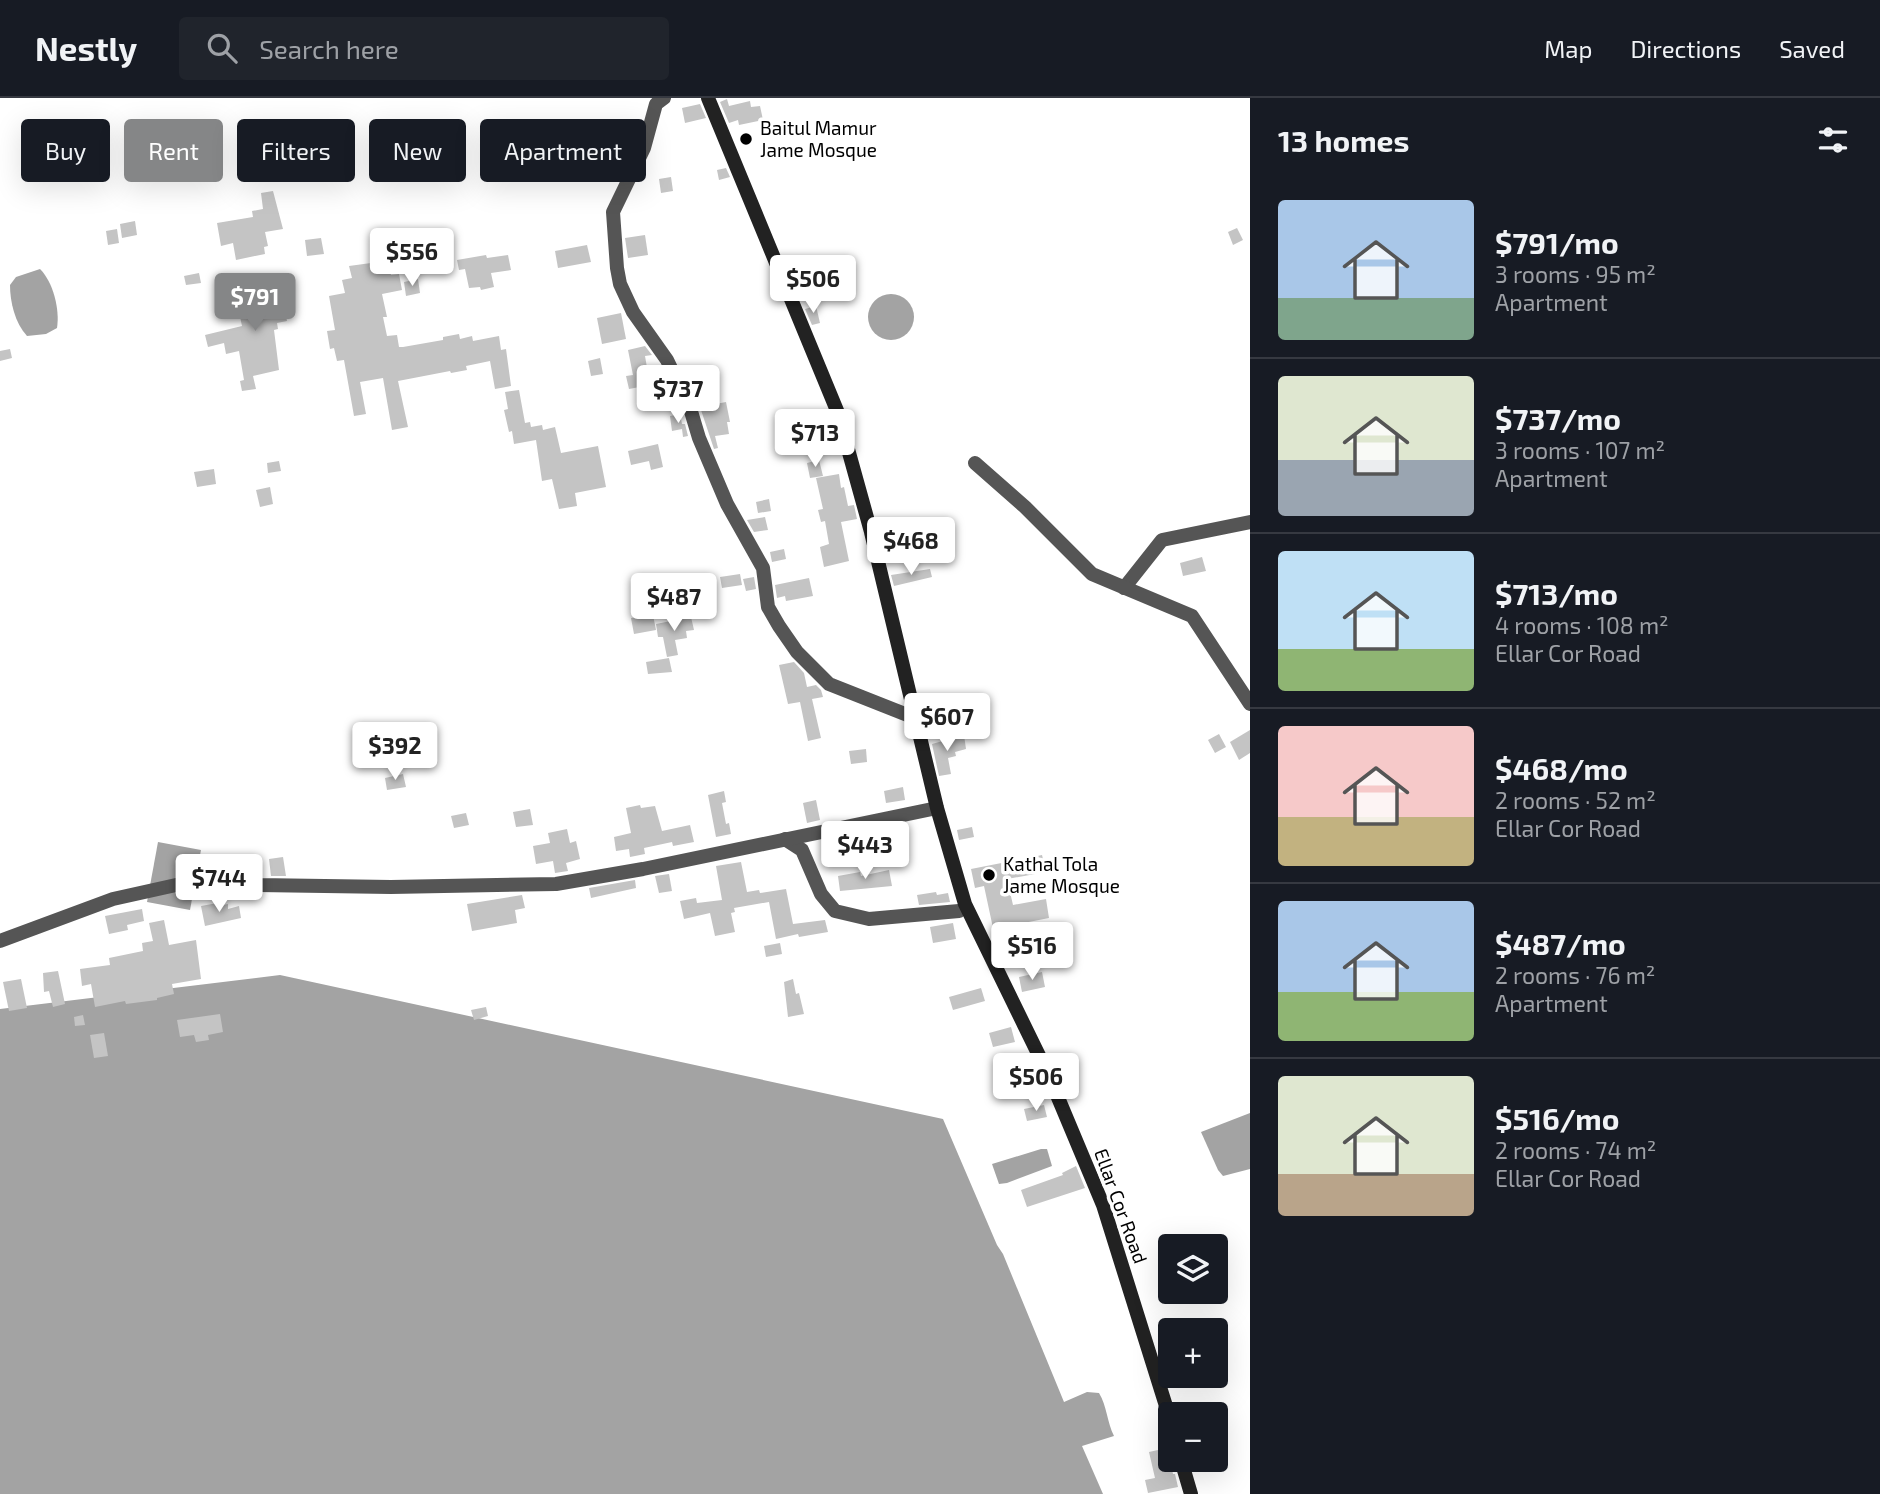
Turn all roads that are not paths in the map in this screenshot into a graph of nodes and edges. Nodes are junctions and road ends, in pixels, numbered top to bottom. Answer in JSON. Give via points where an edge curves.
{"nodes":[{"id":1,"x":708,"y":98,"type":"edge"},
{"id":2,"x":660,"y":101,"type":"edge"},
{"id":3,"x":975,"y":463,"type":"dead end"},
{"id":4,"x":1250,"y":522,"type":"edge"},
{"id":5,"x":1124,"y":587,"type":"junction"},
{"id":6,"x":1250,"y":704,"type":"edge"},
{"id":7,"x":915,"y":718,"type":"junction"},
{"id":8,"x":937,"y":808,"type":"junction"},
{"id":9,"x":785,"y":839,"type":"junction"},
{"id":10,"x":959,"y":911,"type":"dead end"},
{"id":11,"x":0,"y":941,"type":"edge"},
{"id":12,"x":1165,"y":1402,"type":"edge"},
{"id":13,"x":1185,"y":1472,"type":"edge"},
{"id":14,"x":1191,"y":1494,"type":"edge"}],
"edges":[{"from":1,"to":7,"type":"main road","name":"Ellar Cor Road","via":[[838,413]]},
{"from":2,"to":7,"type":"street","via":[[644,148],[613,212],[620,284],[633,312],[667,360],[690,408],[727,504],[763,568],[768,607],[779,626],[829,684]]},
{"from":3,"to":5,"type":"street","via":[[1092,574]]},
{"from":4,"to":5,"type":"street","via":[[1162,540]]},
{"from":5,"to":6,"type":"street","via":[[1192,616]]},
{"from":7,"to":8,"type":"main road","name":"Ellar Cor Road"},
{"from":8,"to":9,"type":"street"},
{"from":8,"to":12,"type":"main road","name":"Ellar Cor Road","via":[[965,904],[1049,1076],[1103,1205]]},
{"from":9,"to":10,"type":"street","via":[[802,850],[821,894],[835,911],[869,919]]},
{"from":9,"to":11,"type":"street","via":[[556,884],[391,887],[213,881],[176,885],[113,899]]},
{"from":13,"to":14,"type":"main road"}]}
